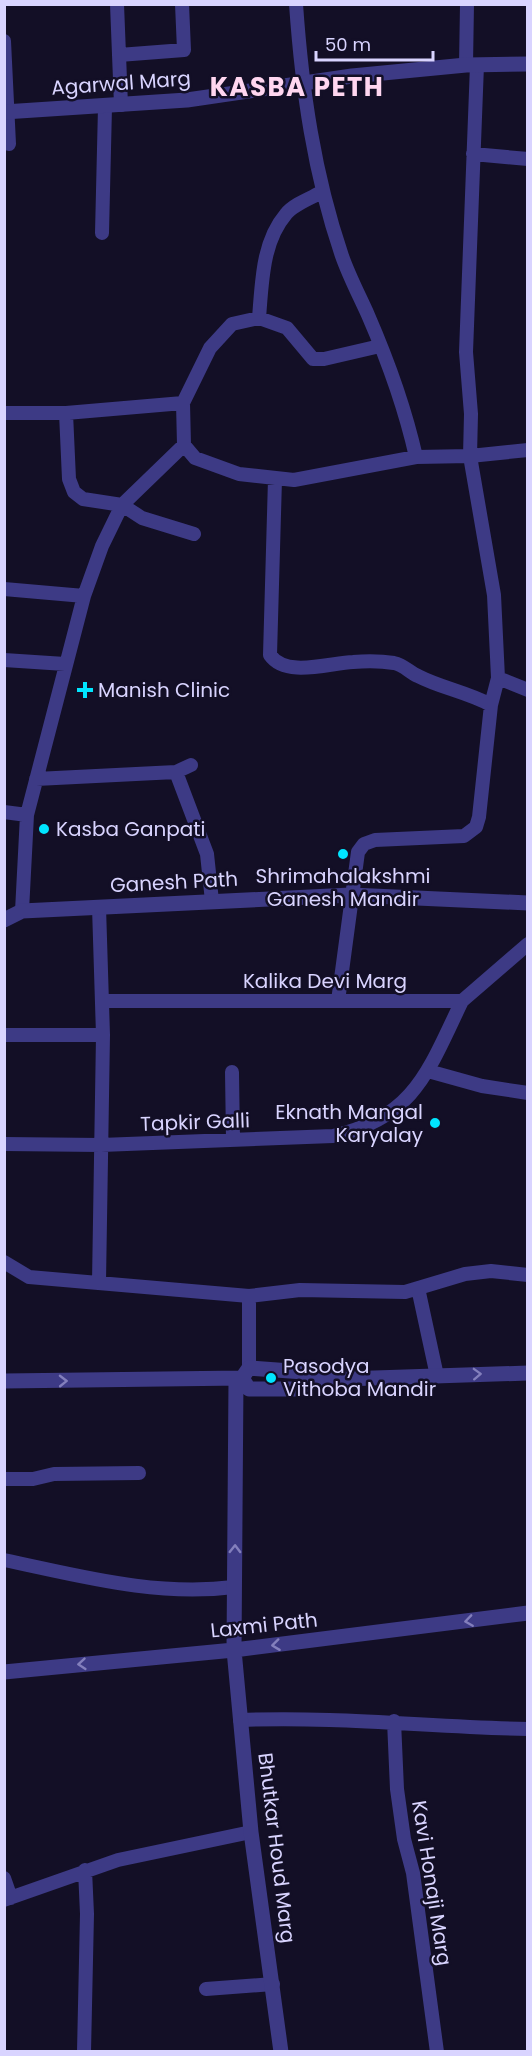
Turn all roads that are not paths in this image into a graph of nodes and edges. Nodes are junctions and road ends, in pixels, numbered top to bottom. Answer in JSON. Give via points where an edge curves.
{"nodes":[{"id":1,"x":117,"y":4,"type":"edge"},
{"id":2,"x":182,"y":4,"type":"edge"},
{"id":3,"x":296,"y":4,"type":"edge"},
{"id":4,"x":467,"y":4,"type":"edge"},
{"id":5,"x":4,"y":41,"type":"edge"},
{"id":6,"x":119,"y":55,"type":"junction"},
{"id":7,"x":528,"y":64,"type":"edge"},
{"id":8,"x":471,"y":65,"type":"junction"},
{"id":9,"x":302,"y":84,"type":"junction"},
{"id":10,"x":113,"y":106,"type":"junction"},
{"id":11,"x":6,"y":112,"type":"edge"},
{"id":12,"x":9,"y":144,"type":"dead end"},
{"id":13,"x":473,"y":154,"type":"junction"},
{"id":14,"x":528,"y":159,"type":"edge"},
{"id":15,"x":322,"y":192,"type":"junction"},
{"id":16,"x":102,"y":233,"type":"dead end"},
{"id":17,"x":259,"y":318,"type":"junction"},
{"id":18,"x":381,"y":346,"type":"junction"},
{"id":19,"x":183,"y":403,"type":"junction"},
{"id":20,"x":4,"y":413,"type":"edge"},
{"id":21,"x":66,"y":413,"type":"junction"},
{"id":22,"x":184,"y":445,"type":"junction"},
{"id":23,"x":528,"y":450,"type":"edge"},
{"id":24,"x":471,"y":456,"type":"junction"},
{"id":25,"x":416,"y":458,"type":"junction"},
{"id":26,"x":275,"y":479,"type":"junction"},
{"id":27,"x":122,"y":505,"type":"junction"},
{"id":28,"x":194,"y":534,"type":"dead end"},
{"id":29,"x":4,"y":589,"type":"edge"},
{"id":30,"x":84,"y":596,"type":"junction"},
{"id":31,"x":4,"y":660,"type":"edge"},
{"id":32,"x":65,"y":664,"type":"junction"},
{"id":33,"x":498,"y":678,"type":"junction"},
{"id":34,"x":528,"y":690,"type":"edge"},
{"id":35,"x":491,"y":705,"type":"junction"},
{"id":36,"x":191,"y":765,"type":"dead end"},
{"id":37,"x":176,"y":772,"type":"junction"},
{"id":38,"x":36,"y":779,"type":"junction"},
{"id":39,"x":4,"y":812,"type":"edge"},
{"id":40,"x":27,"y":815,"type":"junction"},
{"id":41,"x":351,"y":895,"type":"junction"},
{"id":42,"x":212,"y":901,"type":"junction"},
{"id":43,"x":528,"y":903,"type":"edge"},
{"id":44,"x":99,"y":907,"type":"junction"},
{"id":45,"x":22,"y":911,"type":"junction"},
{"id":46,"x":4,"y":921,"type":"edge"},
{"id":47,"x":528,"y":944,"type":"edge"},
{"id":48,"x":102,"y":1001,"type":"junction"},
{"id":49,"x":338,"y":1001,"type":"junction"},
{"id":50,"x":462,"y":1001,"type":"junction"},
{"id":51,"x":4,"y":1035,"type":"edge"},
{"id":52,"x":103,"y":1035,"type":"junction"},
{"id":53,"x":428,"y":1071,"type":"junction"},
{"id":54,"x":232,"y":1072,"type":"dead end"},
{"id":55,"x":528,"y":1093,"type":"edge"},
{"id":56,"x":233,"y":1140,"type":"junction"},
{"id":57,"x":4,"y":1144,"type":"edge"},
{"id":58,"x":101,"y":1145,"type":"junction"},
{"id":59,"x":4,"y":1262,"type":"edge"},
{"id":60,"x":528,"y":1275,"type":"edge"},
{"id":61,"x":99,"y":1282,"type":"junction"},
{"id":62,"x":418,"y":1288,"type":"junction"},
{"id":63,"x":249,"y":1296,"type":"junction"},
{"id":64,"x":528,"y":1373,"type":"edge"},
{"id":65,"x":243,"y":1375,"type":"junction"},
{"id":66,"x":437,"y":1376,"type":"junction"},
{"id":67,"x":4,"y":1381,"type":"edge"},
{"id":68,"x":139,"y":1473,"type":"dead end"},
{"id":69,"x":4,"y":1479,"type":"edge"},
{"id":70,"x":4,"y":1560,"type":"edge"},
{"id":71,"x":234,"y":1587,"type":"junction"},
{"id":72,"x":528,"y":1613,"type":"edge"},
{"id":73,"x":234,"y":1650,"type":"junction"},
{"id":74,"x":4,"y":1672,"type":"edge"},
{"id":75,"x":240,"y":1720,"type":"junction"},
{"id":76,"x":394,"y":1721,"type":"junction"},
{"id":77,"x":528,"y":1729,"type":"edge"},
{"id":78,"x":251,"y":1832,"type":"junction"},
{"id":79,"x":85,"y":1870,"type":"junction"},
{"id":80,"x":4,"y":1878,"type":"edge"},
{"id":81,"x":8,"y":1899,"type":"edge"},
{"id":82,"x":273,"y":1984,"type":"junction"},
{"id":83,"x":206,"y":1989,"type":"dead end"},
{"id":84,"x":84,"y":2052,"type":"edge"},
{"id":85,"x":282,"y":2052,"type":"edge"},
{"id":86,"x":437,"y":2052,"type":"edge"}],
"edges":[{"from":1,"to":6,"type":"street"},
{"from":2,"to":6,"type":"street","via":[[184,50]]},
{"from":3,"to":9,"type":"street"},
{"from":4,"to":8,"type":"street"},
{"from":5,"to":11,"type":"street"},
{"from":6,"to":10,"type":"street"},
{"from":7,"to":8,"type":"street","name":"Agarwal Marg"},
{"from":8,"to":9,"type":"street","name":"Agarwal Marg"},
{"from":8,"to":13,"type":"street"},
{"from":9,"to":10,"type":"street","name":"Agarwal Marg"},
{"from":9,"to":15,"type":"street"},
{"from":10,"to":11,"type":"street","name":"Agarwal Marg"},
{"from":10,"to":16,"type":"street"},
{"from":11,"to":12,"type":"street"},
{"from":13,"to":14,"type":"street"},
{"from":13,"to":24,"type":"street","via":[[466,310]]},
{"from":15,"to":17,"type":"street","via":[[286,213],[275,233],[265,260]]},
{"from":15,"to":18,"type":"street","via":[[342,258]]},
{"from":17,"to":18,"type":"street","via":[[287,328],[313,359]]},
{"from":17,"to":19,"type":"street","via":[[232,324],[224,331],[210,348]]},
{"from":18,"to":25,"type":"street","via":[[407,417]]},
{"from":19,"to":21,"type":"street"},
{"from":19,"to":22,"type":"street"},
{"from":20,"to":21,"type":"street"},
{"from":21,"to":27,"type":"street","via":[[69,479],[74,492],[83,500]]},
{"from":22,"to":26,"type":"street","via":[[195,459],[239,474]]},
{"from":22,"to":27,"type":"street"},
{"from":23,"to":24,"type":"street"},
{"from":24,"to":25,"type":"street"},
{"from":24,"to":33,"type":"street","via":[[494,595]]},
{"from":25,"to":26,"type":"street","via":[[294,480]]},
{"from":26,"to":35,"type":"street","via":[[270,655],[274,660],[296,667],[393,663]]},
{"from":27,"to":28,"type":"street","via":[[142,518]]},
{"from":27,"to":30,"type":"street"},
{"from":29,"to":30,"type":"street"},
{"from":30,"to":32,"type":"street"},
{"from":31,"to":32,"type":"street"},
{"from":32,"to":38,"type":"street"},
{"from":33,"to":34,"type":"street"},
{"from":33,"to":35,"type":"street"},
{"from":35,"to":41,"type":"street","via":[[476,827],[464,836],[398,838],[364,844],[358,852]]},
{"from":36,"to":37,"type":"street"},
{"from":37,"to":38,"type":"street"},
{"from":37,"to":42,"type":"street","via":[[207,854]]},
{"from":38,"to":40,"type":"street"},
{"from":39,"to":40,"type":"street"},
{"from":40,"to":45,"type":"street"},
{"from":41,"to":42,"type":"street","name":"Ganesh Path"},
{"from":41,"to":43,"type":"street","name":"Ganesh Path"},
{"from":41,"to":49,"type":"street"},
{"from":42,"to":44,"type":"street","name":"Ganesh Path"},
{"from":44,"to":45,"type":"street","name":"Ganesh Path"},
{"from":44,"to":48,"type":"street"},
{"from":45,"to":46,"type":"street","name":"Ganesh Path"},
{"from":47,"to":50,"type":"street"},
{"from":48,"to":49,"type":"street","name":"Kalika Devi Marg"},
{"from":48,"to":52,"type":"street"},
{"from":49,"to":50,"type":"street","name":"Kalika Devi Marg"},
{"from":50,"to":53,"type":"street","name":"Tapkir Galli"},
{"from":51,"to":52,"type":"street"},
{"from":52,"to":58,"type":"street"},
{"from":53,"to":55,"type":"street","via":[[482,1086]]},
{"from":53,"to":56,"type":"street","name":"Tapkir Galli","via":[[403,1105],[382,1120],[355,1131],[333,1136]]},
{"from":54,"to":56,"type":"street"},
{"from":56,"to":58,"type":"street","name":"Tapkir Galli"},
{"from":57,"to":58,"type":"street","name":"Tapkir Galli"},
{"from":58,"to":61,"type":"street"},
{"from":59,"to":61,"type":"street","via":[[29,1277]]},
{"from":60,"to":62,"type":"street","via":[[491,1271],[465,1274]]},
{"from":61,"to":63,"type":"street"},
{"from":62,"to":63,"type":"street","via":[[405,1292],[300,1290]]},
{"from":62,"to":66,"type":"street"},
{"from":63,"to":65,"type":"street"},
{"from":66,"to":64,"type":"street","one_way":true},
{"from":65,"to":66,"type":"street","via":[[249,1389],[304,1389],[314,1380]]},
{"from":67,"to":65,"type":"street","one_way":true},
{"from":71,"to":65,"type":"street","name":"Bhutkar Houd Marg","one_way":true},
{"from":68,"to":69,"type":"street"},
{"from":70,"to":71,"type":"street","via":[[141,1588],[198,1592]]},
{"from":71,"to":73,"type":"street","name":"Bhutkar Houd Marg"},
{"from":72,"to":73,"type":"street","name":"Laxmi Path","one_way":true},
{"from":73,"to":74,"type":"street","name":"Laxmi Path","one_way":true},
{"from":73,"to":75,"type":"street","name":"Bhutkar Houd Marg"},
{"from":75,"to":76,"type":"street"},
{"from":75,"to":78,"type":"street","name":"Bhutkar Houd Marg"},
{"from":76,"to":77,"type":"street"},
{"from":76,"to":86,"type":"street","name":"Kavi Honaji Marg","via":[[402,1829],[413,1873]]},
{"from":78,"to":79,"type":"street"},
{"from":78,"to":82,"type":"street","name":"Bhutkar Houd Marg"},
{"from":79,"to":81,"type":"street"},
{"from":79,"to":84,"type":"street"},
{"from":80,"to":81,"type":"street"},
{"from":82,"to":83,"type":"street"},
{"from":82,"to":85,"type":"street","name":"Bhutkar Houd Marg"}]}
